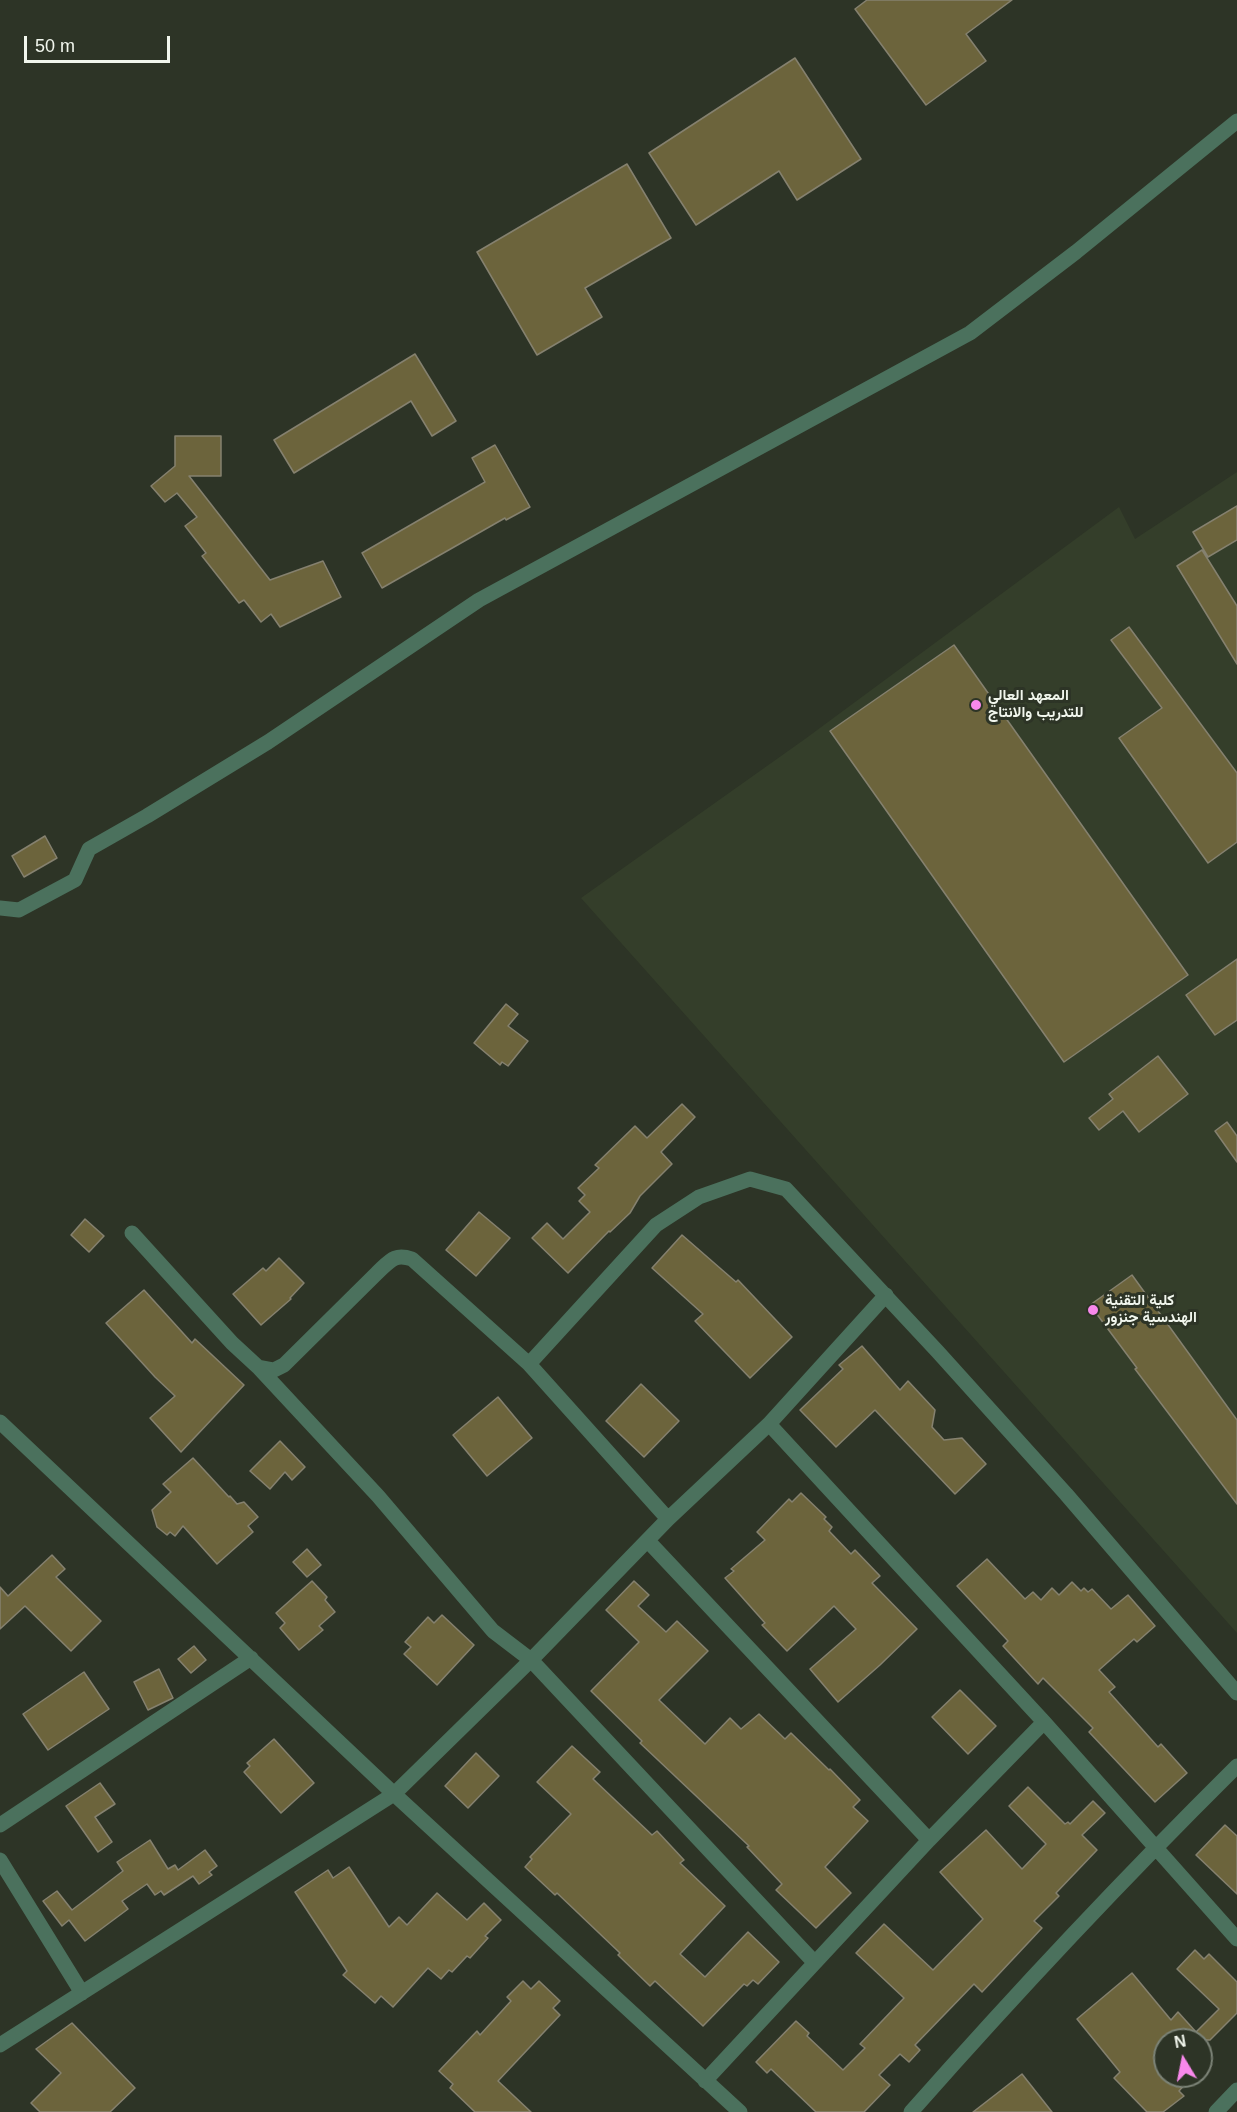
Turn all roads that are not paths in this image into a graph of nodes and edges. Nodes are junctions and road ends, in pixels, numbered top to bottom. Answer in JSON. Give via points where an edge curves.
{"nodes":[{"id":1,"x":1237,"y":121,"type":"edge"},
{"id":2,"x":0,"y":908,"type":"edge"},
{"id":3,"x":132,"y":1233,"type":"dead end"},
{"id":4,"x":886,"y":1295,"type":"junction"},
{"id":5,"x":529,"y":1364,"type":"junction"},
{"id":6,"x":258,"y":1367,"type":"junction"},
{"id":7,"x":0,"y":1422,"type":"edge"},
{"id":8,"x":769,"y":1424,"type":"junction"},
{"id":9,"x":668,"y":1519,"type":"junction"},
{"id":10,"x":648,"y":1541,"type":"junction"},
{"id":11,"x":251,"y":1658,"type":"junction"},
{"id":12,"x":531,"y":1660,"type":"junction"},
{"id":13,"x":1237,"y":1693,"type":"edge"},
{"id":14,"x":1044,"y":1722,"type":"junction"},
{"id":15,"x":1237,"y":1766,"type":"edge"},
{"id":16,"x":394,"y":1794,"type":"junction"},
{"id":17,"x":0,"y":1825,"type":"edge"},
{"id":18,"x":929,"y":1840,"type":"junction"},
{"id":19,"x":1156,"y":1846,"type":"junction"},
{"id":20,"x":0,"y":1860,"type":"edge"},
{"id":21,"x":1237,"y":1939,"type":"edge"},
{"id":22,"x":814,"y":1962,"type":"junction"},
{"id":23,"x":82,"y":1993,"type":"junction"},
{"id":24,"x":0,"y":2045,"type":"edge"},
{"id":25,"x":705,"y":2081,"type":"junction"},
{"id":26,"x":1237,"y":2090,"type":"edge"},
{"id":27,"x":740,"y":2112,"type":"edge"},
{"id":28,"x":911,"y":2112,"type":"edge"},
{"id":29,"x":1216,"y":2112,"type":"edge"}],
"edges":[{"from":1,"to":2,"type":"street","via":[[970,333],[479,600],[267,742],[89,849],[75,880],[20,910]]},
{"from":3,"to":6,"type":"street"},
{"from":4,"to":5,"type":"street","via":[[786,1189],[750,1179],[699,1197],[656,1225]]},
{"from":4,"to":8,"type":"street"},
{"from":4,"to":13,"type":"street","via":[[1066,1494]]},
{"from":5,"to":6,"type":"street","via":[[412,1259],[402,1256],[377,1273],[284,1365],[274,1370]]},
{"from":5,"to":9,"type":"street"},
{"from":6,"to":12,"type":"street","via":[[378,1496],[493,1631]]},
{"from":7,"to":11,"type":"street"},
{"from":8,"to":9,"type":"street"},
{"from":8,"to":14,"type":"street"},
{"from":9,"to":10,"type":"street"},
{"from":10,"to":12,"type":"street"},
{"from":10,"to":18,"type":"street"},
{"from":11,"to":16,"type":"street"},
{"from":11,"to":17,"type":"street"},
{"from":12,"to":16,"type":"street"},
{"from":12,"to":22,"type":"street"},
{"from":14,"to":18,"type":"street"},
{"from":14,"to":19,"type":"street"},
{"from":15,"to":19,"type":"street"},
{"from":16,"to":23,"type":"street"},
{"from":16,"to":25,"type":"street"},
{"from":18,"to":22,"type":"street"},
{"from":19,"to":21,"type":"street"},
{"from":19,"to":28,"type":"street"},
{"from":20,"to":23,"type":"street"},
{"from":22,"to":25,"type":"street"},
{"from":23,"to":24,"type":"street"},
{"from":25,"to":27,"type":"street"},
{"from":26,"to":29,"type":"street"}]}
